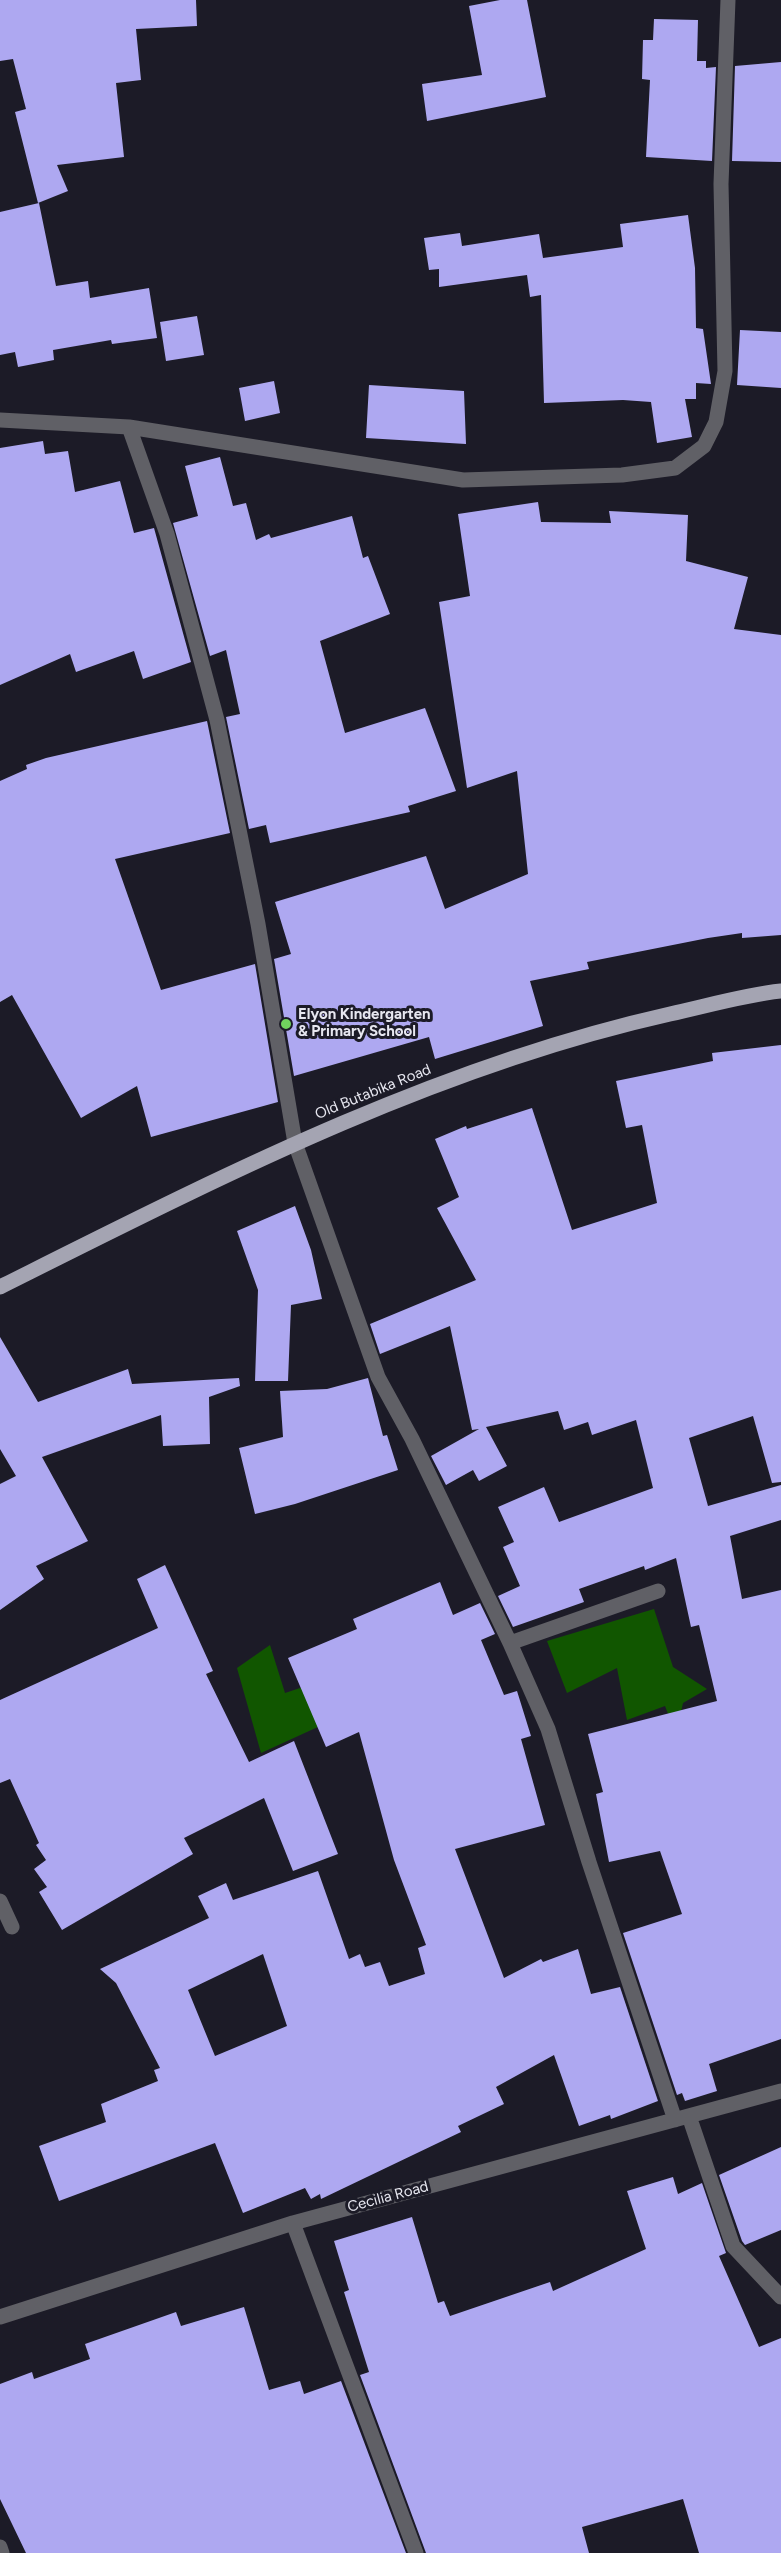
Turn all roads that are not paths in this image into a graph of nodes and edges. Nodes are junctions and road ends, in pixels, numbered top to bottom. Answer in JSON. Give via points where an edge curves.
{"nodes":[{"id":1,"x":728,"y":0,"type":"edge"},
{"id":2,"x":0,"y":420,"type":"edge"},
{"id":3,"x":129,"y":427,"type":"junction"},
{"id":4,"x":781,"y":991,"type":"edge"},
{"id":5,"x":295,"y":1143,"type":"junction"},
{"id":6,"x":0,"y":1287,"type":"edge"},
{"id":7,"x":658,"y":1591,"type":"dead end"},
{"id":8,"x":510,"y":1643,"type":"junction"},
{"id":9,"x":0,"y":1901,"type":"edge"},
{"id":10,"x":12,"y":1927,"type":"dead end"},
{"id":11,"x":781,"y":2091,"type":"edge"},
{"id":12,"x":682,"y":2118,"type":"junction"},
{"id":13,"x":292,"y":2223,"type":"junction"},
{"id":14,"x":781,"y":2297,"type":"edge"},
{"id":15,"x":0,"y":2317,"type":"edge"},
{"id":16,"x":0,"y":2547,"type":"edge"},
{"id":17,"x":2,"y":2553,"type":"edge"},
{"id":18,"x":416,"y":2553,"type":"edge"}],
"edges":[{"from":1,"to":3,"type":"street","via":[[721,184],[725,371],[716,422],[705,446],[675,468],[622,475],[463,480]]},
{"from":2,"to":3,"type":"street"},
{"from":3,"to":5,"type":"street","via":[[167,534],[217,720],[258,924]]},
{"from":4,"to":5,"type":"main road","name":"Old Butabika Road","via":[[598,1030],[483,1068]]},
{"from":5,"to":6,"type":"main road","name":"Old Butabika Road"},
{"from":5,"to":8,"type":"street","via":[[378,1377]]},
{"from":7,"to":8,"type":"street"},
{"from":8,"to":12,"type":"street","via":[[548,1729],[589,1862]]},
{"from":9,"to":10,"type":"street"},
{"from":11,"to":12,"type":"street","name":"Cecilia Road"},
{"from":12,"to":13,"type":"street","name":"Cecilia Road"},
{"from":12,"to":14,"type":"street","via":[[733,2246]]},
{"from":13,"to":15,"type":"street","name":"Cecilia Road"},
{"from":13,"to":18,"type":"street"},
{"from":16,"to":17,"type":"street"}]}
